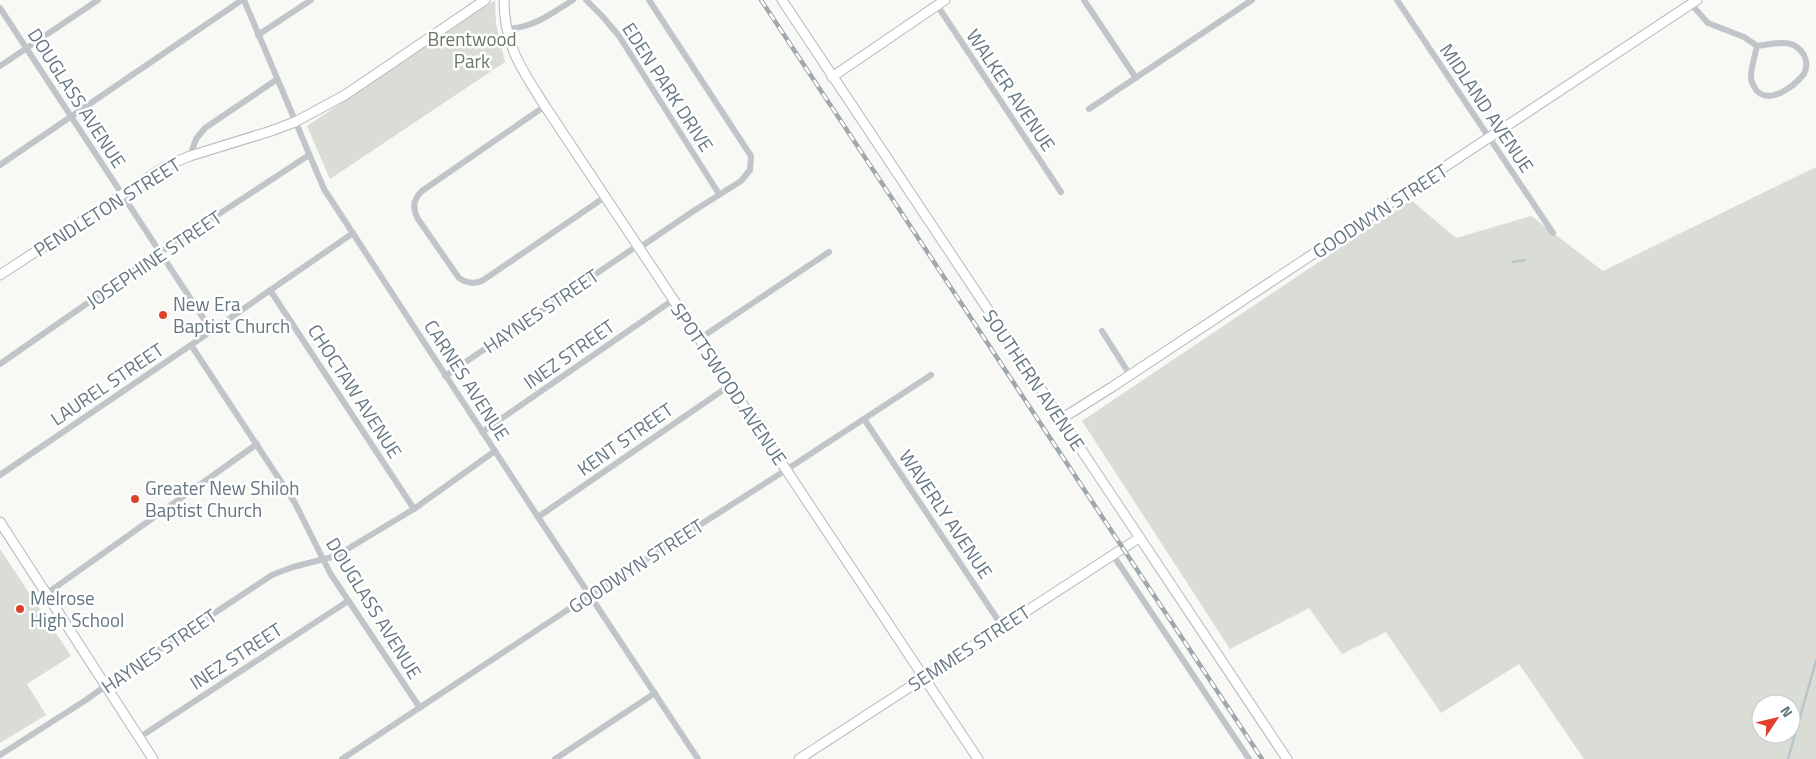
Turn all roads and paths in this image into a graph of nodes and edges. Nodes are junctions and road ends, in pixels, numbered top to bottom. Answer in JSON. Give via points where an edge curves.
{"nodes":[{"id":1,"x":98,"y":0,"type":"edge"},
{"id":2,"x":243,"y":0,"type":"edge"},
{"id":3,"x":311,"y":0,"type":"edge"},
{"id":4,"x":485,"y":0,"type":"edge"},
{"id":5,"x":504,"y":0,"type":"edge"},
{"id":6,"x":573,"y":0,"type":"edge"},
{"id":7,"x":586,"y":0,"type":"edge"},
{"id":8,"x":648,"y":0,"type":"edge"},
{"id":9,"x":782,"y":0,"type":"edge"},
{"id":10,"x":1084,"y":0,"type":"edge"},
{"id":11,"x":1252,"y":0,"type":"edge"},
{"id":12,"x":1397,"y":0,"type":"edge"},
{"id":13,"x":1694,"y":2,"type":"edge"},
{"id":14,"x":941,"y":3,"type":"edge"},
{"id":15,"x":1242,"y":3,"type":"edge"},
{"id":16,"x":0,"y":8,"type":"edge"},
{"id":17,"x":506,"y":29,"type":"junction"},
{"id":18,"x":258,"y":35,"type":"junction"},
{"id":19,"x":1757,"y":46,"type":"junction"},
{"id":20,"x":27,"y":48,"type":"junction"},
{"id":21,"x":0,"y":66,"type":"edge"},
{"id":22,"x":832,"y":77,"type":"junction"},
{"id":23,"x":1136,"y":78,"type":"junction"},
{"id":24,"x":276,"y":80,"type":"junction"},
{"id":25,"x":544,"y":106,"type":"junction"},
{"id":26,"x":1089,"y":109,"type":"dead end"},
{"id":27,"x":71,"y":116,"type":"junction"},
{"id":28,"x":295,"y":122,"type":"junction"},
{"id":29,"x":1489,"y":139,"type":"junction"},
{"id":30,"x":309,"y":155,"type":"junction"},
{"id":31,"x":190,"y":156,"type":"junction"},
{"id":32,"x":0,"y":165,"type":"edge"},
{"id":33,"x":1061,"y":192,"type":"dead end"},
{"id":34,"x":122,"y":194,"type":"junction"},
{"id":35,"x":719,"y":194,"type":"junction"},
{"id":36,"x":605,"y":197,"type":"junction"},
{"id":37,"x":353,"y":233,"type":"junction"},
{"id":38,"x":1553,"y":233,"type":"dead end"},
{"id":39,"x":638,"y":247,"type":"junction"},
{"id":40,"x":161,"y":252,"type":"junction"},
{"id":41,"x":829,"y":252,"type":"dead end"},
{"id":42,"x":0,"y":275,"type":"edge"},
{"id":43,"x":270,"y":290,"type":"junction"},
{"id":44,"x":673,"y":300,"type":"junction"},
{"id":45,"x":211,"y":330,"type":"junction"},
{"id":46,"x":1102,"y":331,"type":"dead end"},
{"id":47,"x":699,"y":339,"type":"junction"},
{"id":48,"x":191,"y":345,"type":"junction"},
{"id":49,"x":0,"y":364,"type":"edge"},
{"id":50,"x":931,"y":375,"type":"dead end"},
{"id":51,"x":1130,"y":375,"type":"junction"},
{"id":52,"x":445,"y":376,"type":"junction"},
{"id":53,"x":729,"y":386,"type":"junction"},
{"id":54,"x":864,"y":419,"type":"junction"},
{"id":55,"x":1061,"y":419,"type":"junction"},
{"id":56,"x":482,"y":432,"type":"junction"},
{"id":57,"x":257,"y":444,"type":"junction"},
{"id":58,"x":495,"y":451,"type":"junction"},
{"id":59,"x":786,"y":470,"type":"junction"},
{"id":60,"x":0,"y":475,"type":"edge"},
{"id":61,"x":414,"y":509,"type":"junction"},
{"id":62,"x":538,"y":518,"type":"junction"},
{"id":63,"x":0,"y":522,"type":"edge"},
{"id":64,"x":1139,"y":538,"type":"junction"},
{"id":65,"x":1113,"y":556,"type":"junction"},
{"id":66,"x":323,"y":560,"type":"junction"},
{"id":67,"x":46,"y":594,"type":"junction"},
{"id":68,"x":590,"y":595,"type":"junction"},
{"id":69,"x":348,"y":601,"type":"junction"},
{"id":70,"x":1002,"y":626,"type":"junction"},
{"id":71,"x":925,"y":677,"type":"junction"},
{"id":72,"x":106,"y":686,"type":"junction"},
{"id":73,"x":655,"y":693,"type":"junction"},
{"id":74,"x":420,"y":708,"type":"junction"},
{"id":75,"x":140,"y":737,"type":"junction"},
{"id":76,"x":0,"y":754,"type":"edge"},
{"id":77,"x":153,"y":759,"type":"edge"},
{"id":78,"x":342,"y":759,"type":"edge"},
{"id":79,"x":555,"y":759,"type":"edge"},
{"id":80,"x":698,"y":759,"type":"edge"},
{"id":81,"x":799,"y":759,"type":"edge"},
{"id":82,"x":978,"y":759,"type":"edge"},
{"id":83,"x":1249,"y":759,"type":"edge"},
{"id":84,"x":1287,"y":759,"type":"edge"}],
"edges":[{"from":1,"to":20,"type":"street"},
{"from":2,"to":18,"type":"street","name":"CARNES AVENUE"},
{"from":2,"to":27,"type":"street"},
{"from":3,"to":18,"type":"street"},
{"from":4,"to":28,"type":"main road","via":[[345,95]]},
{"from":5,"to":17,"type":"main road","name":"SPOTTSWOOD AVENUE"},
{"from":6,"to":17,"type":"street","via":[[539,22]]},
{"from":7,"to":35,"type":"street","name":"EDEN PARK DRIVE","via":[[619,36]]},
{"from":8,"to":35,"type":"street","name":"HAYNES STREET","via":[[751,156],[750,170],[741,181]]},
{"from":9,"to":22,"type":"main road","name":"SOUTHERN AVENUE"},
{"from":10,"to":23,"type":"street"},
{"from":11,"to":15,"type":"street"},
{"from":12,"to":29,"type":"street","name":"MIDLAND AVENUE"},
{"from":13,"to":19,"type":"street","via":[[1708,23],[1744,37]]},
{"from":13,"to":29,"type":"main road","name":"GOODWYN STREET"},
{"from":14,"to":22,"type":"main road"},
{"from":14,"to":33,"type":"street","name":"WALKER AVENUE"},
{"from":15,"to":23,"type":"street"},
{"from":16,"to":20,"type":"street","name":"DOUGLASS AVENUE"},
{"from":17,"to":25,"type":"main road","name":"SPOTTSWOOD AVENUE","via":[[519,65]]},
{"from":18,"to":24,"type":"street","name":"CARNES AVENUE"},
{"from":19,"to":19,"type":"street","via":[[1793,44],[1806,58],[1804,74],[1779,93],[1769,96],[1759,93],[1751,78]]},
{"from":20,"to":21,"type":"street"},
{"from":20,"to":27,"type":"street","name":"DOUGLASS AVENUE"},
{"from":22,"to":55,"type":"main road","name":"SOUTHERN AVENUE"},
{"from":23,"to":26,"type":"street"},
{"from":24,"to":28,"type":"street","name":"CARNES AVENUE"},
{"from":24,"to":31,"type":"street","name":"PENDLETON STREET","via":[[205,128],[196,139]]},
{"from":25,"to":36,"type":"main road","name":"SPOTTSWOOD AVENUE"},
{"from":25,"to":36,"type":"street","via":[[416,197],[415,214],[454,273],[470,284],[485,280]]},
{"from":27,"to":32,"type":"street"},
{"from":27,"to":34,"type":"street","name":"DOUGLASS AVENUE"},
{"from":28,"to":30,"type":"street","name":"CARNES AVENUE"},
{"from":28,"to":31,"type":"main road"},
{"from":29,"to":38,"type":"street","name":"MIDLAND AVENUE"},
{"from":29,"to":51,"type":"main road","name":"GOODWYN STREET"},
{"from":30,"to":37,"type":"street","name":"CARNES AVENUE","via":[[324,189]]},
{"from":30,"to":40,"type":"street","name":"JOSEPHINE STREET"},
{"from":31,"to":34,"type":"main road","name":"PENDLETON STREET","via":[[164,167]]},
{"from":34,"to":40,"type":"street","name":"DOUGLASS AVENUE"},
{"from":34,"to":42,"type":"main road","name":"PENDLETON STREET"},
{"from":35,"to":39,"type":"street","name":"HAYNES STREET"},
{"from":36,"to":39,"type":"main road","name":"SPOTTSWOOD AVENUE"},
{"from":37,"to":43,"type":"street","name":"LAUREL STREET"},
{"from":37,"to":52,"type":"street","name":"CARNES AVENUE"},
{"from":39,"to":44,"type":"main road","name":"SPOTTSWOOD AVENUE"},
{"from":39,"to":52,"type":"street","name":"HAYNES STREET"},
{"from":40,"to":45,"type":"street","name":"DOUGLASS AVENUE"},
{"from":40,"to":49,"type":"street","name":"JOSEPHINE STREET"},
{"from":41,"to":47,"type":"street"},
{"from":43,"to":45,"type":"street","name":"LAUREL STREET"},
{"from":43,"to":61,"type":"street","name":"CHOCTAW AVENUE"},
{"from":44,"to":47,"type":"main road","name":"SPOTTSWOOD AVENUE"},
{"from":44,"to":56,"type":"street","name":"INEZ STREET"},
{"from":45,"to":48,"type":"street","name":"LAUREL STREET"},
{"from":46,"to":51,"type":"street"},
{"from":47,"to":53,"type":"main road","name":"SPOTTSWOOD AVENUE"},
{"from":48,"to":57,"type":"street","name":"DOUGLASS AVENUE"},
{"from":48,"to":60,"type":"street","name":"LAUREL STREET"},
{"from":50,"to":54,"type":"street","name":"GOODWYN STREET"},
{"from":51,"to":55,"type":"main road","name":"GOODWYN STREET"},
{"from":52,"to":56,"type":"street","name":"CARNES AVENUE"},
{"from":53,"to":59,"type":"main road","name":"SPOTTSWOOD AVENUE"},
{"from":53,"to":62,"type":"street","name":"KENT STREET"},
{"from":54,"to":59,"type":"street","name":"GOODWYN STREET"},
{"from":54,"to":70,"type":"street","name":"WAVERLY AVENUE"},
{"from":55,"to":64,"type":"main road","name":"SOUTHERN AVENUE"},
{"from":56,"to":58,"type":"street","name":"CARNES AVENUE"},
{"from":57,"to":66,"type":"street","name":"DOUGLASS AVENUE","via":[[302,515]]},
{"from":57,"to":67,"type":"street"},
{"from":58,"to":61,"type":"street"},
{"from":58,"to":62,"type":"street","name":"CARNES AVENUE"},
{"from":59,"to":68,"type":"street","name":"GOODWYN STREET"},
{"from":59,"to":71,"type":"main road","name":"SPOTTSWOOD AVENUE"},
{"from":61,"to":66,"type":"street","via":[[336,556]]},
{"from":62,"to":68,"type":"street","name":"CARNES AVENUE"},
{"from":63,"to":67,"type":"main road"},
{"from":64,"to":65,"type":"main road","name":"SEMMES STREET"},
{"from":64,"to":84,"type":"main road","name":"SOUTHERN AVENUE"},
{"from":65,"to":70,"type":"main road","name":"SEMMES STREET"},
{"from":65,"to":83,"type":"street"},
{"from":66,"to":69,"type":"street","name":"DOUGLASS AVENUE"},
{"from":66,"to":72,"type":"street","name":"HAYNES STREET","via":[[272,575]]},
{"from":67,"to":72,"type":"main road"},
{"from":68,"to":73,"type":"street","name":"CARNES AVENUE"},
{"from":68,"to":74,"type":"street","name":"GOODWYN STREET"},
{"from":69,"to":74,"type":"street","name":"DOUGLASS AVENUE"},
{"from":69,"to":75,"type":"street","name":"INEZ STREET"},
{"from":70,"to":71,"type":"main road","name":"SEMMES STREET"},
{"from":71,"to":81,"type":"main road","name":"SEMMES STREET"},
{"from":71,"to":82,"type":"main road","name":"SPOTTSWOOD AVENUE"},
{"from":72,"to":75,"type":"main road"},
{"from":72,"to":76,"type":"street","name":"HAYNES STREET"},
{"from":73,"to":79,"type":"street"},
{"from":73,"to":80,"type":"street","name":"CARNES AVENUE"},
{"from":74,"to":78,"type":"street","name":"GOODWYN STREET"},
{"from":75,"to":77,"type":"main road"}]}
